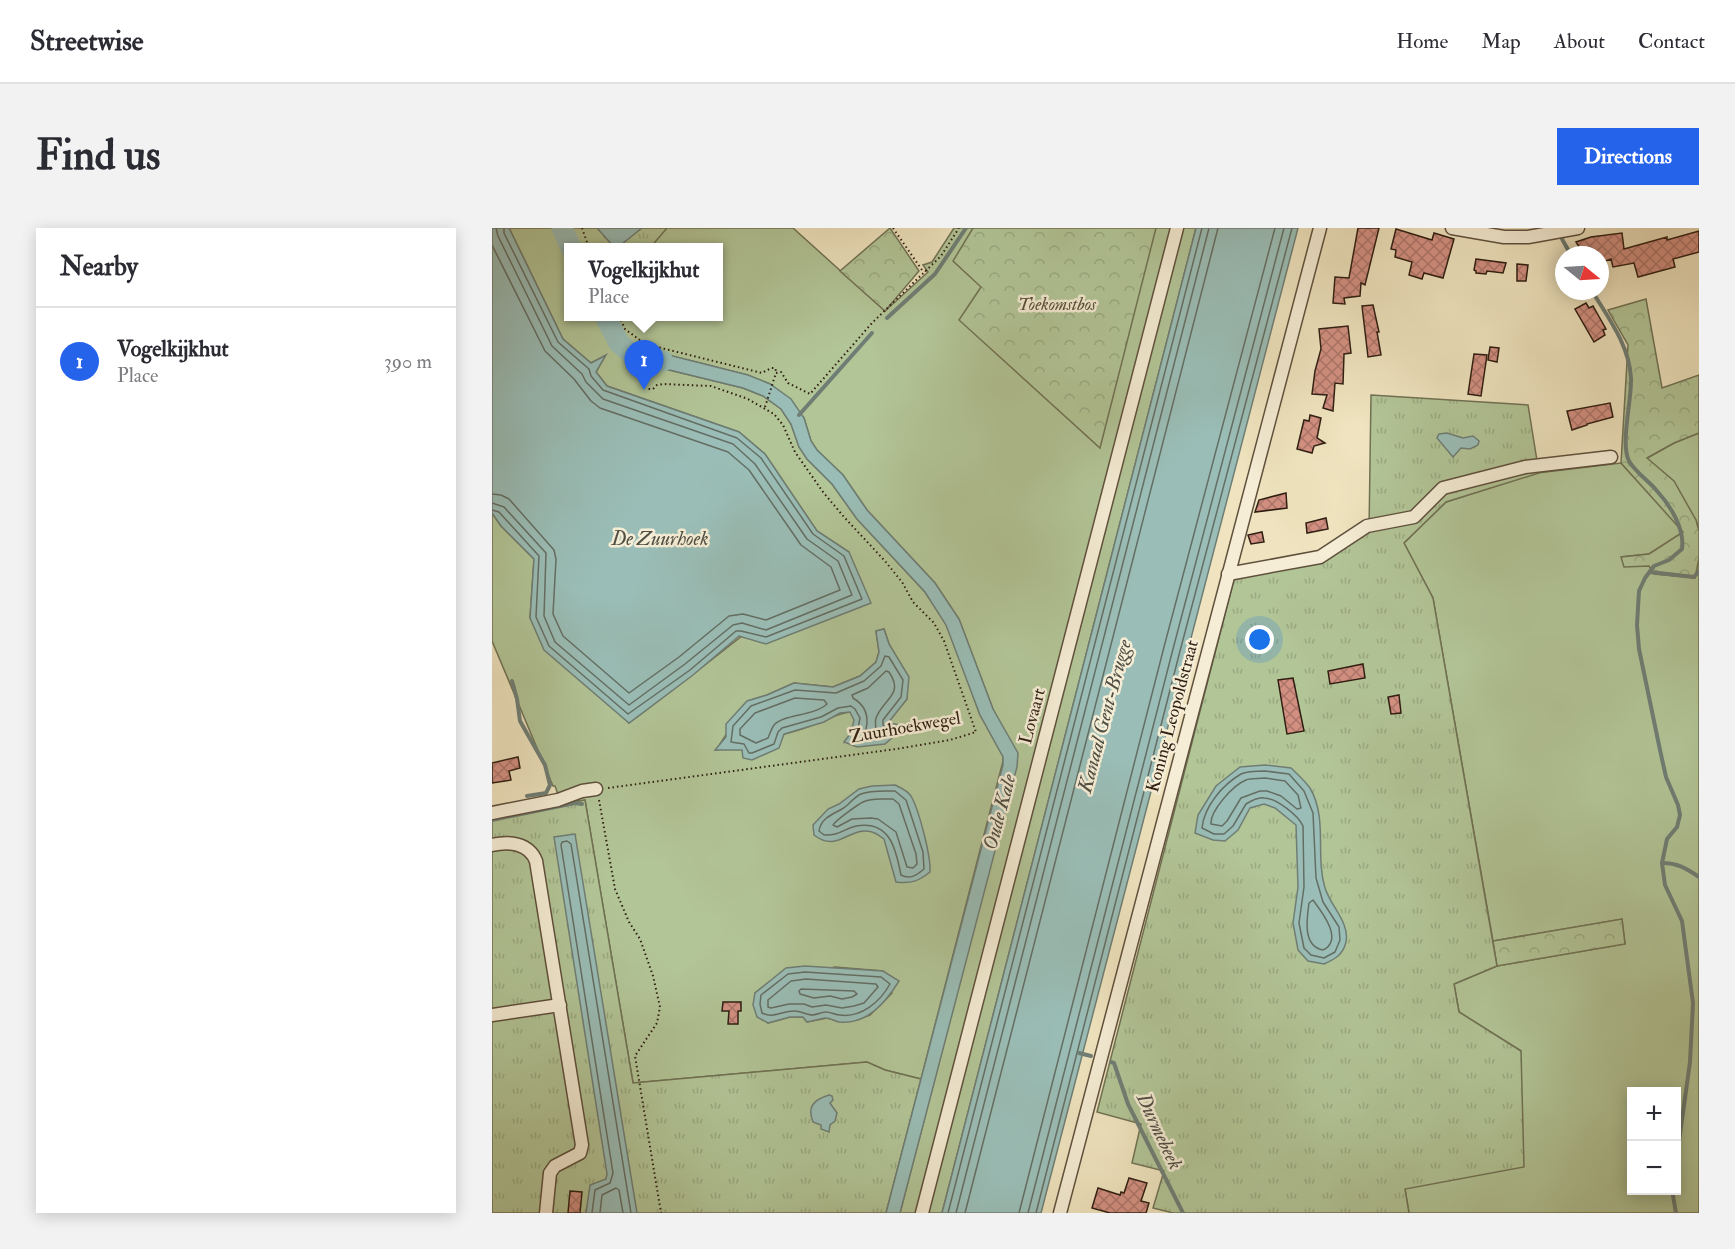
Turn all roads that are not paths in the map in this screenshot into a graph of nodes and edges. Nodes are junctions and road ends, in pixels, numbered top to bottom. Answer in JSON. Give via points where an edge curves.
{"nodes":[{"id":1,"x":1177,"y":228,"type":"edge"},
{"id":2,"x":1320,"y":228,"type":"edge"},
{"id":3,"x":1452,"y":228,"type":"edge"},
{"id":4,"x":1578,"y":228,"type":"edge"},
{"id":5,"x":1611,"y":457,"type":"dead end"},
{"id":6,"x":1228,"y":574,"type":"junction"},
{"id":7,"x":596,"y":789,"type":"road end"},
{"id":8,"x":492,"y":813,"type":"edge"},
{"id":9,"x":492,"y":845,"type":"edge"},
{"id":10,"x":560,"y":1005,"type":"junction"},
{"id":11,"x":492,"y":1015,"type":"edge"},
{"id":12,"x":546,"y":1213,"type":"edge"},
{"id":13,"x":922,"y":1213,"type":"edge"},
{"id":14,"x":1060,"y":1213,"type":"edge"}],
"edges":[{"from":1,"to":13,"type":"street","name":"Lovaart"},
{"from":2,"to":6,"type":"street","name":"Koning Leopoldstraat"},
{"from":3,"to":4,"type":"street","via":[[1504,237]]},
{"from":5,"to":6,"type":"street","via":[[1525,467],[1443,488],[1414,517],[1367,526],[1320,557]]},
{"from":6,"to":14,"type":"street","name":"Koning Leopoldstraat"},
{"from":7,"to":8,"type":"street"},
{"from":9,"to":10,"type":"street","via":[[516,844],[533,853]]},
{"from":10,"to":11,"type":"street"},
{"from":10,"to":12,"type":"street","via":[[582,1145],[580,1153],[555,1166],[550,1173]]}]}
